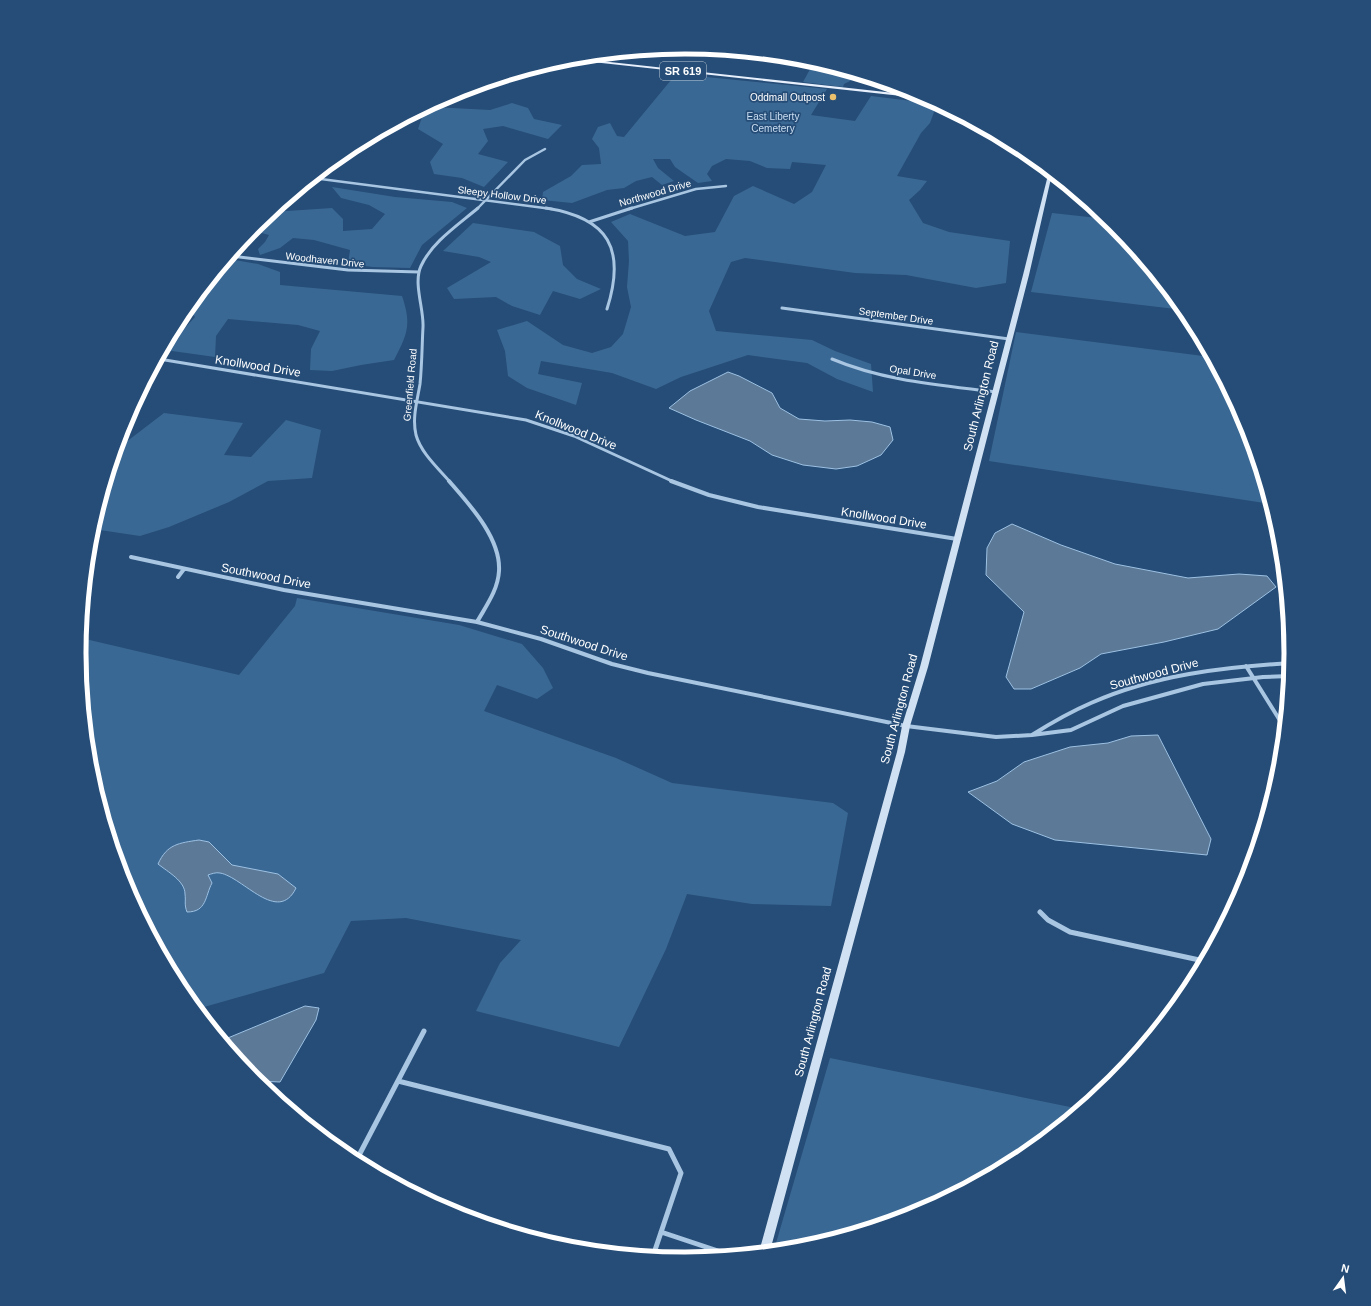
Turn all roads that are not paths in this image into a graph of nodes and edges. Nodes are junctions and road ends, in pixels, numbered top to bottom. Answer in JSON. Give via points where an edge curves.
{"nodes":[{"id":1,"x":593,"y":62,"type":"edge"},
{"id":2,"x":903,"y":95,"type":"edge"},
{"id":3,"x":545,"y":149,"type":"dead end"},
{"id":4,"x":1049,"y":177,"type":"edge"},
{"id":5,"x":320,"y":179,"type":"edge"},
{"id":6,"x":726,"y":186,"type":"dead end"},
{"id":7,"x":487,"y":200,"type":"junction"},
{"id":8,"x":589,"y":222,"type":"junction"},
{"id":9,"x":236,"y":257,"type":"edge"},
{"id":10,"x":419,"y":272,"type":"junction"},
{"id":11,"x":782,"y":308,"type":"dead end"},
{"id":12,"x":607,"y":309,"type":"dead end"},
{"id":13,"x":1009,"y":338,"type":"junction"},
{"id":14,"x":832,"y":359,"type":"dead end"},
{"id":15,"x":163,"y":360,"type":"edge"},
{"id":16,"x":995,"y":392,"type":"junction"},
{"id":17,"x":418,"y":401,"type":"junction"},
{"id":18,"x":957,"y":539,"type":"junction"},
{"id":19,"x":131,"y":557,"type":"dead end"},
{"id":20,"x":184,"y":570,"type":"junction"},
{"id":21,"x":178,"y":577,"type":"dead end"},
{"id":22,"x":477,"y":622,"type":"junction"},
{"id":23,"x":1284,"y":663,"type":"edge"},
{"id":24,"x":1246,"y":666,"type":"junction"},
{"id":25,"x":1283,"y":676,"type":"edge"},
{"id":26,"x":1254,"y":678,"type":"junction"},
{"id":27,"x":1280,"y":721,"type":"edge"},
{"id":28,"x":906,"y":726,"type":"junction"},
{"id":29,"x":1032,"y":735,"type":"junction"},
{"id":30,"x":1040,"y":912,"type":"dead end"},
{"id":31,"x":1200,"y":960,"type":"edge"},
{"id":32,"x":424,"y":1031,"type":"dead end"},
{"id":33,"x":398,"y":1081,"type":"junction"},
{"id":34,"x":359,"y":1155,"type":"edge"},
{"id":35,"x":661,"y":1232,"type":"junction"},
{"id":36,"x":765,"y":1247,"type":"edge"},
{"id":37,"x":655,"y":1251,"type":"edge"},
{"id":38,"x":718,"y":1251,"type":"edge"}],
"edges":[{"from":1,"to":2,"type":"main road","number":"SR 619"},
{"from":3,"to":7,"type":"street","name":"Greenfield Road","via":[[526,160]]},
{"from":4,"to":13,"type":"main road","name":"South Arlington Road"},
{"from":5,"to":7,"type":"street","name":"Sleepy Hollow Drive"},
{"from":6,"to":8,"type":"street","name":"Northwood Drive","via":[[676,194]]},
{"from":7,"to":8,"type":"street","name":"Sleepy Hollow Drive","via":[[545,208]]},
{"from":7,"to":10,"type":"street","name":"Greenfield Road","via":[[433,247]]},
{"from":8,"to":12,"type":"street","name":"Sleepy Hollow Drive","via":[[607,237],[613,257],[614,284]]},
{"from":9,"to":10,"type":"street","name":"Woodhaven Drive","via":[[358,272]]},
{"from":10,"to":17,"type":"street","name":"Greenfield Road","via":[[422,365]]},
{"from":11,"to":13,"type":"street","name":"September Drive"},
{"from":13,"to":16,"type":"main road","name":"South Arlington Road"},
{"from":14,"to":16,"type":"street","name":"Opal Drive","via":[[858,370],[880,375]]},
{"from":15,"to":17,"type":"street","name":"Knollwood Drive"},
{"from":16,"to":18,"type":"main road","name":"South Arlington Road"},
{"from":17,"to":18,"type":"street","name":"Knollwood Drive","via":[[513,417],[550,427],[676,483],[730,501]]},
{"from":17,"to":22,"type":"street","name":"Greenfield Road","via":[[414,416],[419,443],[432,463],[470,506],[495,546],[498,581]]},
{"from":18,"to":28,"type":"main road","name":"South Arlington Road"},
{"from":19,"to":20,"type":"street","name":"Southwood Drive"},
{"from":20,"to":21,"type":"street"},
{"from":20,"to":22,"type":"street","name":"Southwood Drive"},
{"from":22,"to":28,"type":"street","name":"Southwood Drive","via":[[541,639],[612,664],[648,673]]},
{"from":23,"to":24,"type":"street","name":"Southwood Drive"},
{"from":24,"to":26,"type":"street"},
{"from":24,"to":29,"type":"street","name":"Southwood Drive","via":[[1197,672],[1133,688],[1055,719]]},
{"from":25,"to":26,"type":"street","name":"Southwood Drive"},
{"from":26,"to":27,"type":"street"},
{"from":26,"to":29,"type":"street","name":"Southwood Drive","via":[[1202,684],[1123,706],[1071,730]]},
{"from":28,"to":29,"type":"street","name":"Southwood Drive","via":[[996,737]]},
{"from":28,"to":36,"type":"main road","name":"South Arlington Road"},
{"from":30,"to":31,"type":"street","via":[[1048,920],[1070,932]]},
{"from":32,"to":33,"type":"street"},
{"from":33,"to":34,"type":"street"},
{"from":33,"to":35,"type":"street","via":[[669,1149],[681,1173]]},
{"from":35,"to":37,"type":"street"},
{"from":35,"to":38,"type":"street"}]}
